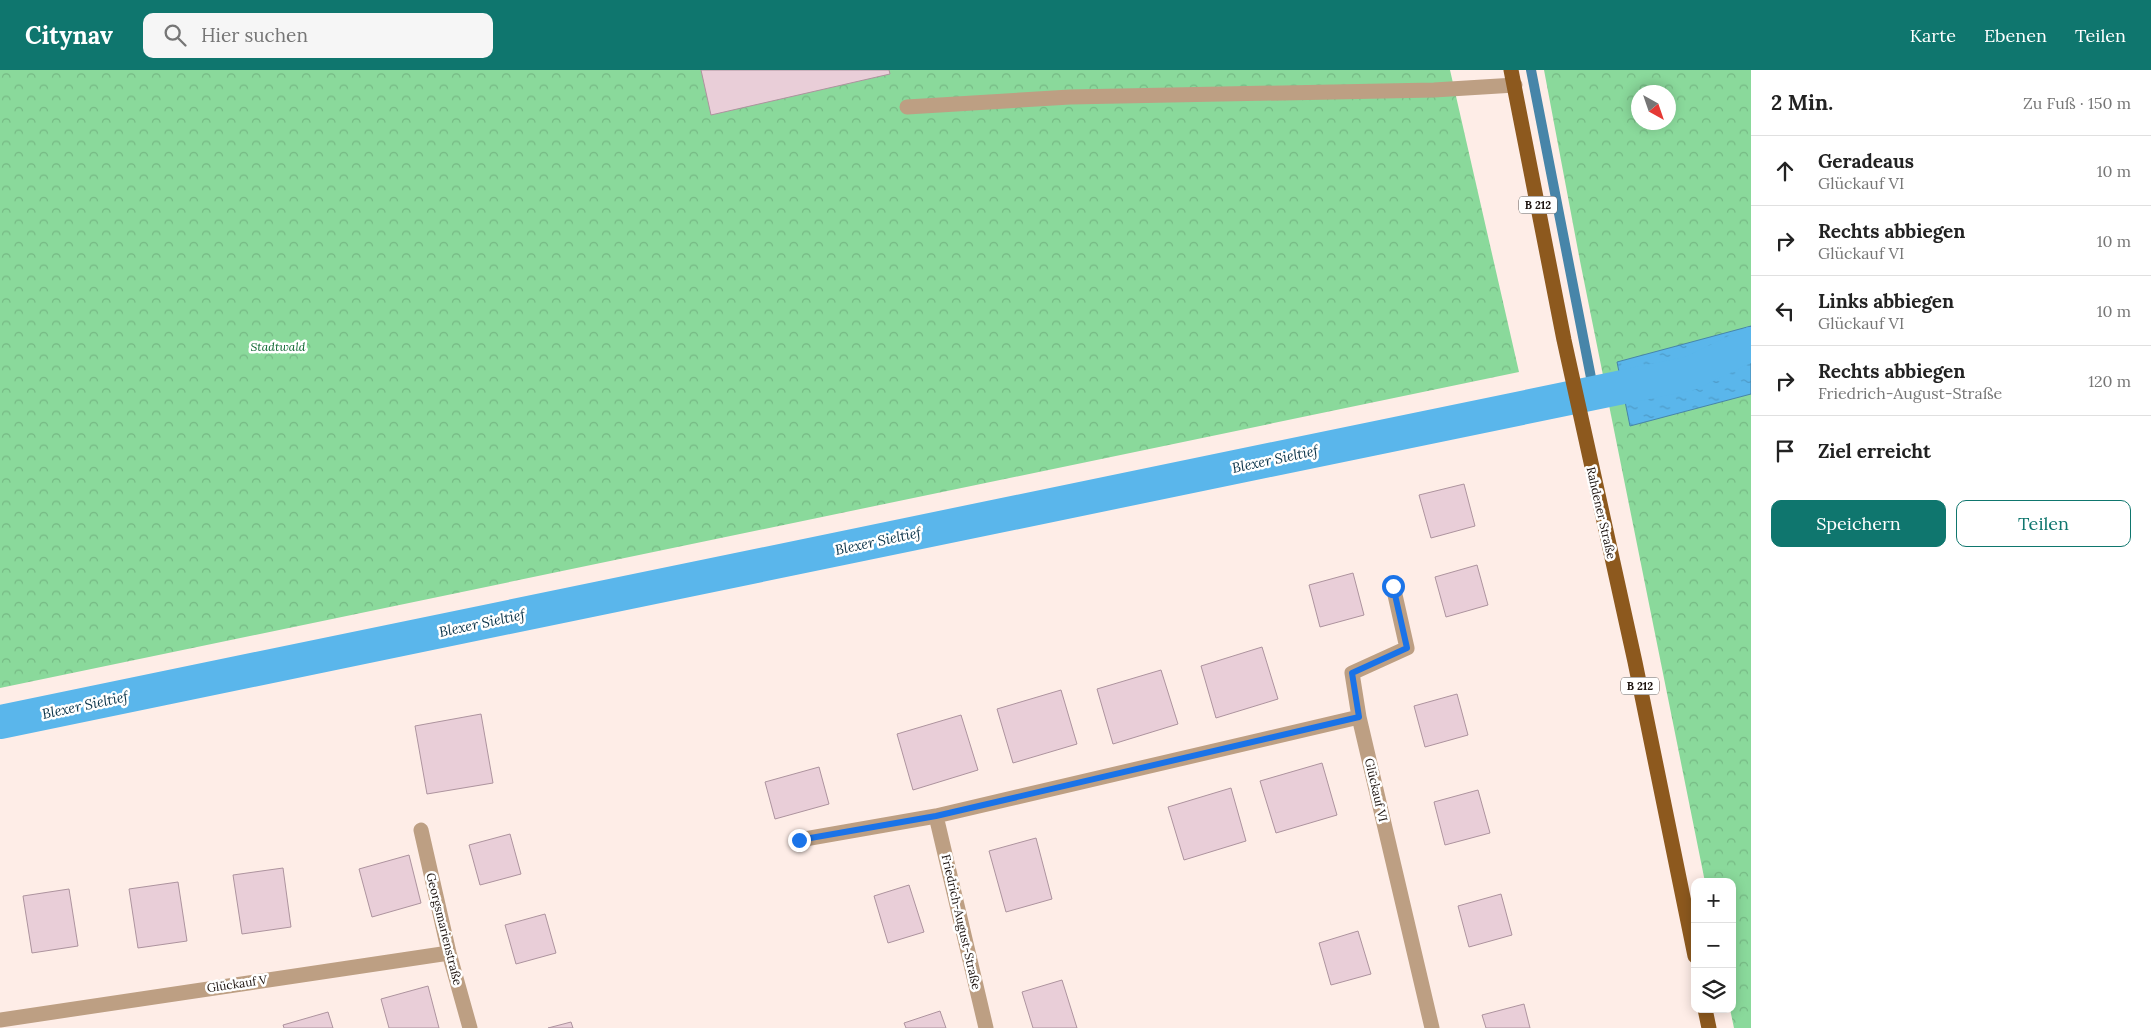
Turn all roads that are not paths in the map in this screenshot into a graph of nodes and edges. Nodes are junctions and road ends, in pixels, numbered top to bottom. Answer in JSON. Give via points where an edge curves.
{"nodes":[{"id":1,"x":1511,"y":70,"type":"edge"},
{"id":2,"x":1515,"y":85,"type":"junction"},
{"id":3,"x":907,"y":108,"type":"dead end"},
{"id":4,"x":1393,"y":586,"type":"dead end"},
{"id":5,"x":1359,"y":717,"type":"junction"},
{"id":6,"x":936,"y":816,"type":"junction"},
{"id":7,"x":421,"y":830,"type":"dead end"},
{"id":8,"x":799,"y":840,"type":"dead end"},
{"id":9,"x":1691,"y":936,"type":"edge"},
{"id":10,"x":449,"y":953,"type":"junction"},
{"id":11,"x":1706,"y":1013,"type":"edge"},
{"id":12,"x":0,"y":1020,"type":"edge"},
{"id":13,"x":25,"y":1022,"type":"edge"},
{"id":14,"x":470,"y":1028,"type":"edge"},
{"id":15,"x":986,"y":1028,"type":"edge"},
{"id":16,"x":1432,"y":1028,"type":"edge"},
{"id":17,"x":1709,"y":1028,"type":"edge"}],
"edges":[{"from":1,"to":2,"type":"main road","name":"Rahdener Straße","number":"B 212"},
{"from":2,"to":3,"type":"street","via":[[1434,90],[1070,97]]},
{"from":2,"to":9,"type":"main road","name":"Rahdener Straße","number":"B 212","via":[[1564,340]]},
{"from":4,"to":5,"type":"street","name":"Glückauf VI","via":[[1407,648],[1352,673]]},
{"from":5,"to":6,"type":"street"},
{"from":5,"to":16,"type":"street","name":"Glückauf VI"},
{"from":6,"to":8,"type":"street"},
{"from":6,"to":15,"type":"street","name":"Friedrich-August-Straße"},
{"from":7,"to":10,"type":"street","name":"Georgsmarienstraße"},
{"from":10,"to":13,"type":"street","name":"Glückauf V"},
{"from":10,"to":14,"type":"street","name":"Georgsmarienstraße"},
{"from":11,"to":17,"type":"main road"},
{"from":12,"to":13,"type":"street","name":"Glückauf V"}]}
